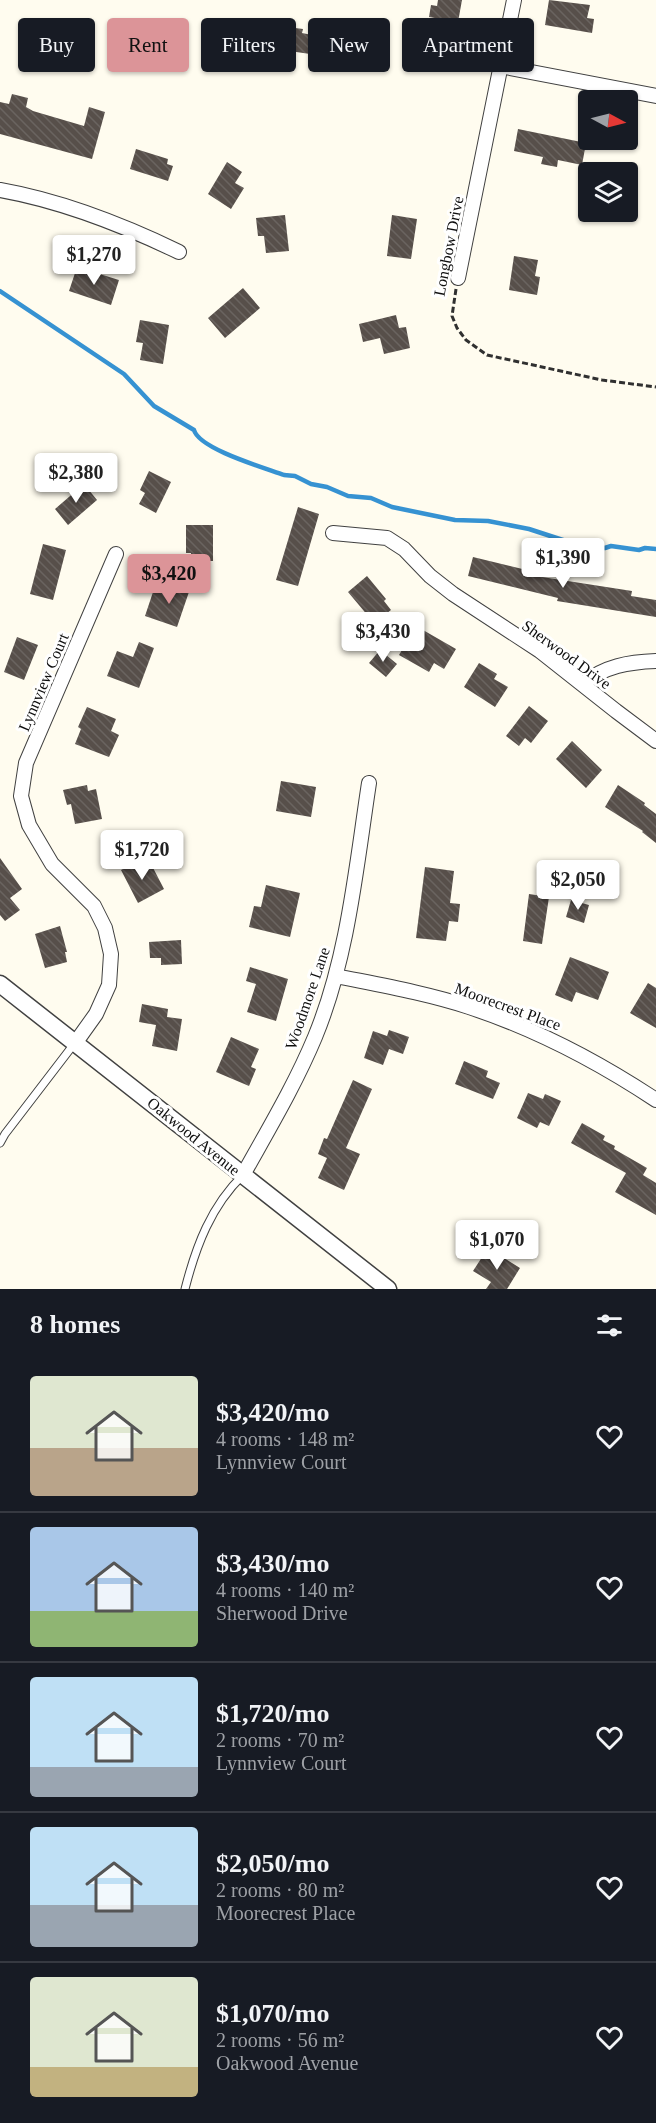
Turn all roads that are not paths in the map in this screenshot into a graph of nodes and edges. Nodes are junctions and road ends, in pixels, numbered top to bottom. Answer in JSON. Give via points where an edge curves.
{"nodes":[{"id":1,"x":514,"y":0,"type":"edge"},
{"id":2,"x":510,"y":18,"type":"edge"},
{"id":3,"x":499,"y":72,"type":"edge"},
{"id":4,"x":531,"y":72,"type":"edge"},
{"id":5,"x":656,"y":96,"type":"edge"},
{"id":6,"x":0,"y":190,"type":"edge"},
{"id":7,"x":179,"y":252,"type":"dead end"},
{"id":8,"x":458,"y":278,"type":"road end"},
{"id":9,"x":333,"y":533,"type":"dead end"},
{"id":10,"x":116,"y":554,"type":"dead end"},
{"id":11,"x":656,"y":661,"type":"edge"},
{"id":12,"x":583,"y":684,"type":"junction"},
{"id":13,"x":656,"y":741,"type":"edge"},
{"id":14,"x":369,"y":783,"type":"dead end"},
{"id":15,"x":336,"y":976,"type":"junction"},
{"id":16,"x":0,"y":984,"type":"edge"},
{"id":17,"x":76,"y":1042,"type":"junction"},
{"id":18,"x":656,"y":1100,"type":"edge"},
{"id":19,"x":0,"y":1143,"type":"edge"},
{"id":20,"x":243,"y":1175,"type":"junction"},
{"id":21,"x":185,"y":1289,"type":"edge"},
{"id":22,"x":388,"y":1289,"type":"edge"}],
"edges":[{"from":1,"to":2,"type":"street","name":"Longbow Drive"},
{"from":3,"to":8,"type":"street","name":"Longbow Drive"},
{"from":4,"to":5,"type":"street"},
{"from":6,"to":7,"type":"street","via":[[33,196],[129,229]]},
{"from":9,"to":12,"type":"street","name":"Sherwood Drive","via":[[387,538],[453,594]]},
{"from":10,"to":17,"type":"street","name":"Lynnview Court","via":[[26,763],[21,796],[29,825],[52,864],[94,906],[105,927],[111,954],[109,985],[96,1014]]},
{"from":11,"to":12,"type":"street","via":[[632,662],[602,671]]},
{"from":12,"to":13,"type":"street","name":"Sherwood Drive"},
{"from":14,"to":15,"type":"street","name":"Woodmore Lane"},
{"from":15,"to":18,"type":"street","name":"Moorecrest Place","via":[[470,1007],[559,1042]]},
{"from":15,"to":20,"type":"street","name":"Woodmore Lane","via":[[315,1037]]},
{"from":16,"to":17,"type":"street","name":"Oakwood Avenue"},
{"from":17,"to":19,"type":"lane"},
{"from":17,"to":20,"type":"street","name":"Oakwood Avenue"},
{"from":20,"to":21,"type":"lane","via":[[229,1189],[200,1237]]},
{"from":20,"to":22,"type":"street","name":"Oakwood Avenue"}]}
